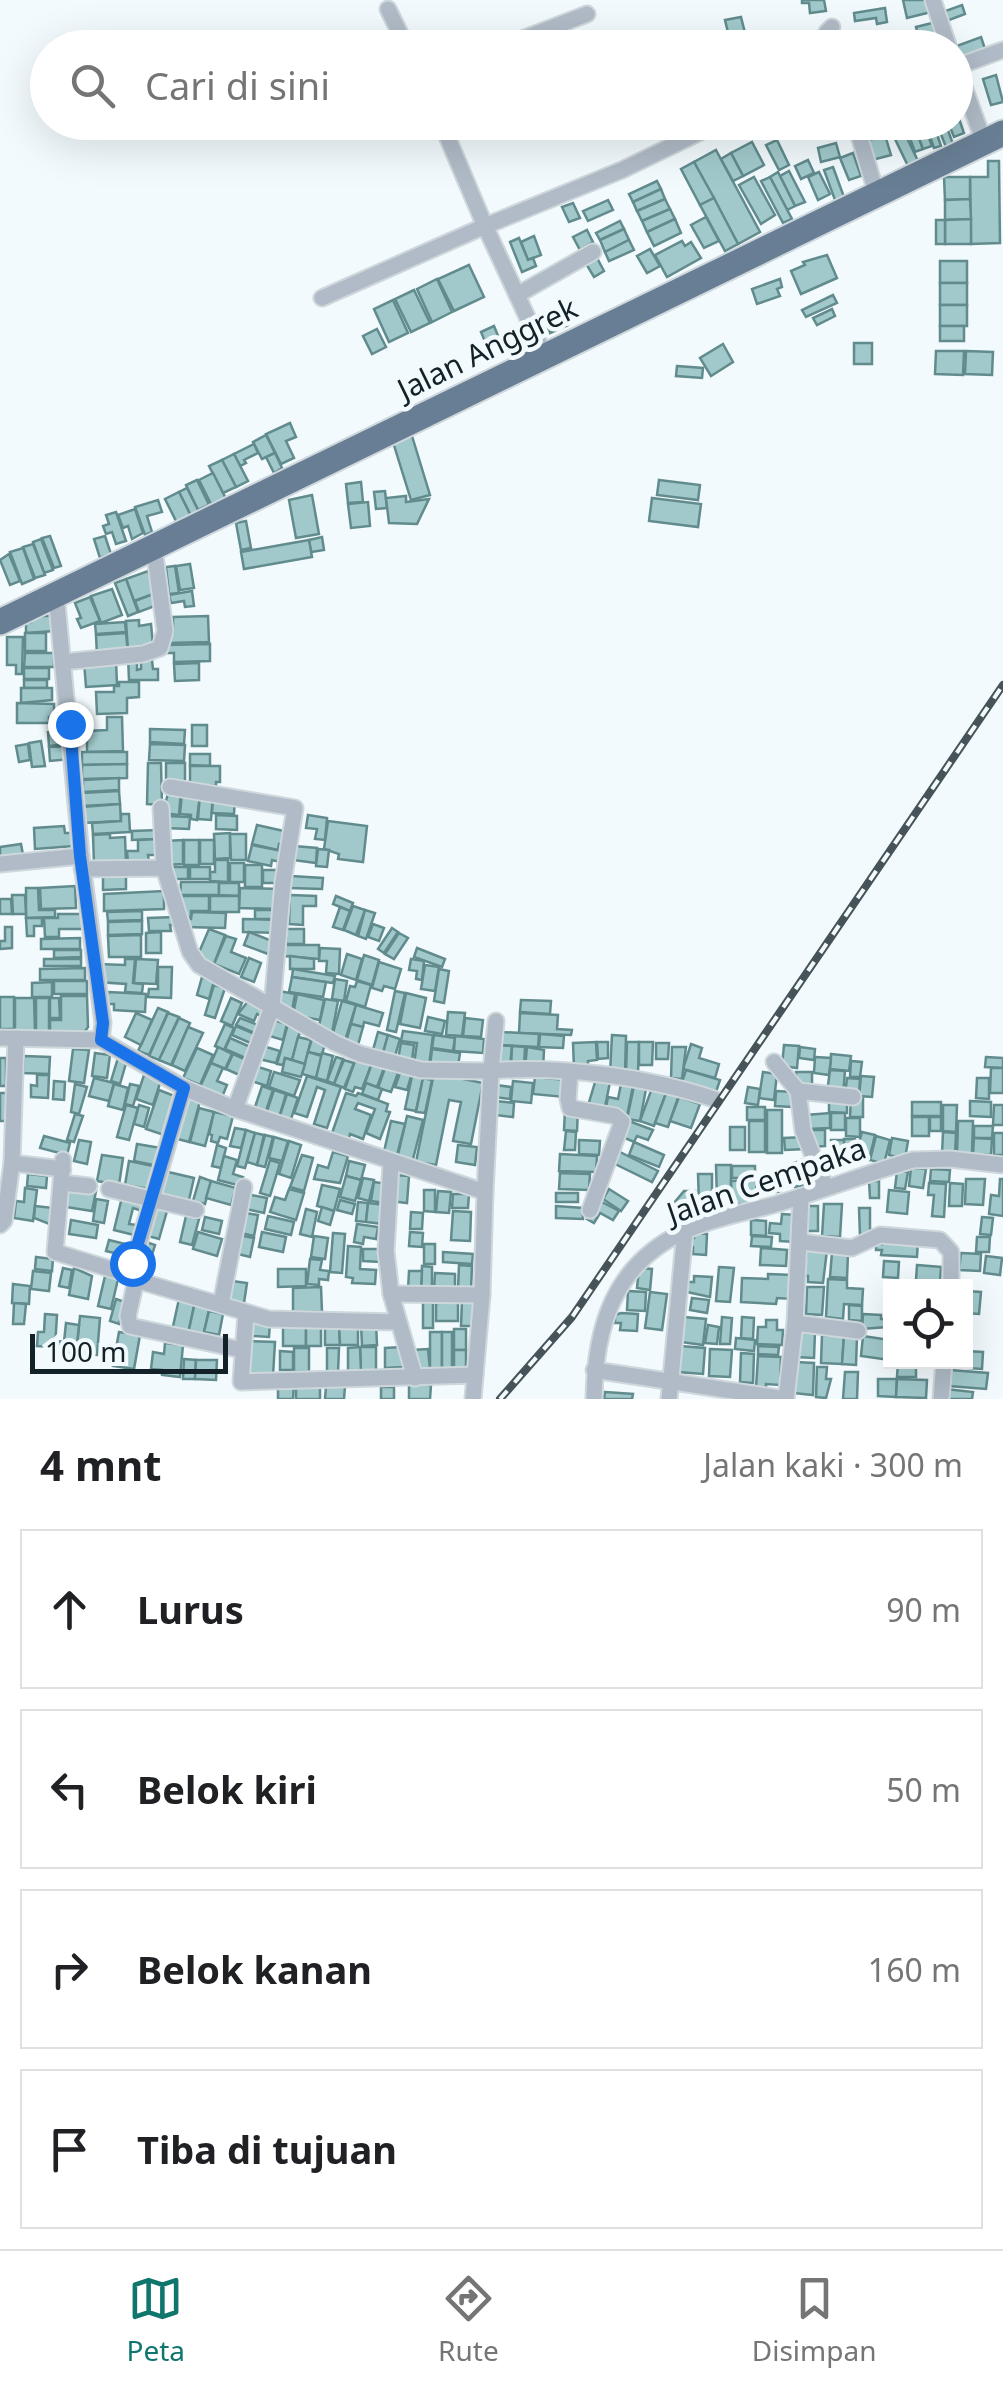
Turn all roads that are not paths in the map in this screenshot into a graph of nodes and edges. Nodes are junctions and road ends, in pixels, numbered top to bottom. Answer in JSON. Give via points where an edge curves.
{"nodes":[{"id":1,"x":933,"y":0,"type":"edge"},
{"id":2,"x":388,"y":9,"type":"dead end"},
{"id":3,"x":588,"y":14,"type":"dead end"},
{"id":4,"x":832,"y":27,"type":"dead end"},
{"id":5,"x":398,"y":30,"type":"edge"},
{"id":6,"x":546,"y":30,"type":"edge"},
{"id":7,"x":829,"y":30,"type":"edge"},
{"id":8,"x":944,"y":30,"type":"edge"},
{"id":9,"x":1003,"y":50,"type":"edge"},
{"id":10,"x":973,"y":60,"type":"edge"},
{"id":11,"x":973,"y":99,"type":"edge"},
{"id":12,"x":993,"y":138,"type":"edge"},
{"id":13,"x":448,"y":140,"type":"edge"},
{"id":14,"x":684,"y":140,"type":"edge"},
{"id":15,"x":860,"y":140,"type":"edge"},
{"id":16,"x":877,"y":194,"type":"junction"},
{"id":17,"x":485,"y":226,"type":"junction"},
{"id":18,"x":594,"y":252,"type":"dead end"},
{"id":19,"x":516,"y":295,"type":"junction"},
{"id":20,"x":322,"y":298,"type":"dead end"},
{"id":21,"x":545,"y":356,"type":"junction"},
{"id":22,"x":154,"y":548,"type":"junction"},
{"id":23,"x":56,"y":594,"type":"junction"},
{"id":24,"x":0,"y":622,"type":"edge"},
{"id":25,"x":63,"y":662,"type":"junction"},
{"id":26,"x":170,"y":787,"type":"dead end"},
{"id":27,"x":161,"y":808,"type":"dead end"},
{"id":28,"x":81,"y":862,"type":"junction"},
{"id":29,"x":0,"y":864,"type":"edge"},
{"id":30,"x":164,"y":868,"type":"junction"},
{"id":31,"x":272,"y":1007,"type":"junction"},
{"id":32,"x":496,"y":1021,"type":"dead end"},
{"id":33,"x":8,"y":1038,"type":"edge"},
{"id":34,"x":101,"y":1040,"type":"junction"},
{"id":35,"x":774,"y":1062,"type":"dead end"},
{"id":36,"x":492,"y":1071,"type":"junction"},
{"id":37,"x":570,"y":1074,"type":"junction"},
{"id":38,"x":184,"y":1088,"type":"junction"},
{"id":39,"x":798,"y":1091,"type":"junction"},
{"id":40,"x":854,"y":1097,"type":"dead end"},
{"id":41,"x":714,"y":1099,"type":"dead end"},
{"id":42,"x":235,"y":1109,"type":"junction"},
{"id":43,"x":391,"y":1162,"type":"junction"},
{"id":44,"x":12,"y":1164,"type":"junction"},
{"id":45,"x":1003,"y":1165,"type":"edge"},
{"id":46,"x":63,"y":1171,"type":"junction"},
{"id":47,"x":89,"y":1186,"type":"dead end"},
{"id":48,"x":244,"y":1187,"type":"dead end"},
{"id":49,"x":826,"y":1188,"type":"junction"},
{"id":50,"x":110,"y":1189,"type":"dead end"},
{"id":51,"x":485,"y":1192,"type":"junction"},
{"id":52,"x":151,"y":1197,"type":"junction"},
{"id":53,"x":801,"y":1197,"type":"junction"},
{"id":54,"x":196,"y":1210,"type":"dead end"},
{"id":55,"x":590,"y":1210,"type":"dead end"},
{"id":56,"x":0,"y":1225,"type":"edge"},
{"id":57,"x":685,"y":1231,"type":"junction"},
{"id":58,"x":801,"y":1242,"type":"junction"},
{"id":59,"x":133,"y":1277,"type":"junction"},
{"id":60,"x":952,"y":1279,"type":"edge"},
{"id":61,"x":391,"y":1294,"type":"junction"},
{"id":62,"x":482,"y":1295,"type":"junction"},
{"id":63,"x":221,"y":1304,"type":"junction"},
{"id":64,"x":246,"y":1314,"type":"junction"},
{"id":65,"x":396,"y":1322,"type":"junction"},
{"id":66,"x":795,"y":1323,"type":"junction"},
{"id":67,"x":858,"y":1331,"type":"dead end"},
{"id":68,"x":242,"y":1350,"type":"junction"},
{"id":69,"x":943,"y":1369,"type":"edge"},
{"id":70,"x":594,"y":1370,"type":"junction"},
{"id":71,"x":475,"y":1376,"type":"junction"},
{"id":72,"x":415,"y":1378,"type":"junction"},
{"id":73,"x":274,"y":1381,"type":"junction"},
{"id":74,"x":671,"y":1381,"type":"junction"},
{"id":75,"x":241,"y":1382,"type":"junction"},
{"id":76,"x":238,"y":1399,"type":"edge"},
{"id":77,"x":274,"y":1399,"type":"edge"},
{"id":78,"x":473,"y":1399,"type":"edge"},
{"id":79,"x":594,"y":1399,"type":"edge"},
{"id":80,"x":670,"y":1399,"type":"edge"},
{"id":81,"x":786,"y":1399,"type":"edge"},
{"id":82,"x":941,"y":1399,"type":"edge"}],
"edges":[{"from":1,"to":8,"type":"street"},
{"from":2,"to":5,"type":"street"},
{"from":3,"to":6,"type":"street"},
{"from":4,"to":7,"type":"street"},
{"from":9,"to":10,"type":"street"},
{"from":11,"to":12,"type":"street"},
{"from":12,"to":16,"type":"highway","name":"Jalan Anggrek"},
{"from":13,"to":17,"type":"street"},
{"from":14,"to":17,"type":"street"},
{"from":15,"to":16,"type":"street"},
{"from":16,"to":21,"type":"highway","name":"Jalan Anggrek"},
{"from":17,"to":19,"type":"street"},
{"from":17,"to":20,"type":"street"},
{"from":18,"to":19,"type":"street"},
{"from":19,"to":21,"type":"street"},
{"from":21,"to":22,"type":"highway","name":"Jalan Anggrek"},
{"from":22,"to":23,"type":"highway","name":"Jalan Anggrek"},
{"from":22,"to":25,"type":"street","via":[[165,630],[160,648]]},
{"from":23,"to":24,"type":"highway","name":"Jalan Anggrek"},
{"from":23,"to":25,"type":"street"},
{"from":25,"to":28,"type":"street"},
{"from":26,"to":31,"type":"street","via":[[295,808]]},
{"from":27,"to":30,"type":"street"},
{"from":28,"to":29,"type":"street"},
{"from":28,"to":30,"type":"street"},
{"from":28,"to":34,"type":"street"},
{"from":30,"to":31,"type":"street","via":[[194,960]]},
{"from":31,"to":36,"type":"street","via":[[382,1061],[420,1070]]},
{"from":31,"to":42,"type":"street"},
{"from":32,"to":36,"type":"street"},
{"from":33,"to":34,"type":"street"},
{"from":33,"to":44,"type":"street"},
{"from":34,"to":38,"type":"street"},
{"from":35,"to":39,"type":"street"},
{"from":36,"to":37,"type":"street"},
{"from":36,"to":51,"type":"street"},
{"from":37,"to":41,"type":"street","via":[[663,1083]]},
{"from":37,"to":55,"type":"street","via":[[570,1108],[622,1122]]},
{"from":38,"to":42,"type":"street"},
{"from":38,"to":52,"type":"street"},
{"from":39,"to":40,"type":"street"},
{"from":39,"to":49,"type":"street","via":[[803,1131]]},
{"from":42,"to":43,"type":"street"},
{"from":43,"to":51,"type":"street"},
{"from":43,"to":61,"type":"street"},
{"from":44,"to":46,"type":"street"},
{"from":44,"to":56,"type":"street"},
{"from":45,"to":49,"type":"street","name":"Jalan Cempaka","via":[[913,1160]]},
{"from":46,"to":47,"type":"street"},
{"from":46,"to":59,"type":"street","via":[[55,1252]]},
{"from":48,"to":63,"type":"street"},
{"from":49,"to":53,"type":"street","name":"Jalan Cempaka"},
{"from":50,"to":52,"type":"street"},
{"from":51,"to":62,"type":"street"},
{"from":52,"to":54,"type":"street"},
{"from":52,"to":59,"type":"street"},
{"from":53,"to":57,"type":"street","name":"Jalan Cempaka"},
{"from":53,"to":58,"type":"street"},
{"from":57,"to":70,"type":"street","name":"Jalan Cempaka","via":[[654,1250],[624,1283],[603,1319]]},
{"from":57,"to":74,"type":"street"},
{"from":58,"to":60,"type":"street","via":[[852,1248],[880,1235],[919,1236],[945,1243]]},
{"from":58,"to":66,"type":"street"},
{"from":59,"to":63,"type":"street"},
{"from":59,"to":68,"type":"street","via":[[130,1326]]},
{"from":61,"to":62,"type":"street"},
{"from":61,"to":65,"type":"street"},
{"from":62,"to":71,"type":"street"},
{"from":63,"to":64,"type":"street"},
{"from":64,"to":65,"type":"street"},
{"from":64,"to":68,"type":"street"},
{"from":65,"to":72,"type":"street"},
{"from":66,"to":67,"type":"street"},
{"from":66,"to":81,"type":"street"},
{"from":68,"to":75,"type":"street"},
{"from":69,"to":82,"type":"street"},
{"from":70,"to":74,"type":"street"},
{"from":70,"to":79,"type":"street","name":"Jalan Cempaka"},
{"from":71,"to":72,"type":"street"},
{"from":71,"to":78,"type":"street"},
{"from":72,"to":73,"type":"street"},
{"from":73,"to":75,"type":"street"},
{"from":73,"to":77,"type":"street"},
{"from":74,"to":80,"type":"street"},
{"from":74,"to":81,"type":"street"},
{"from":75,"to":76,"type":"street"}]}
